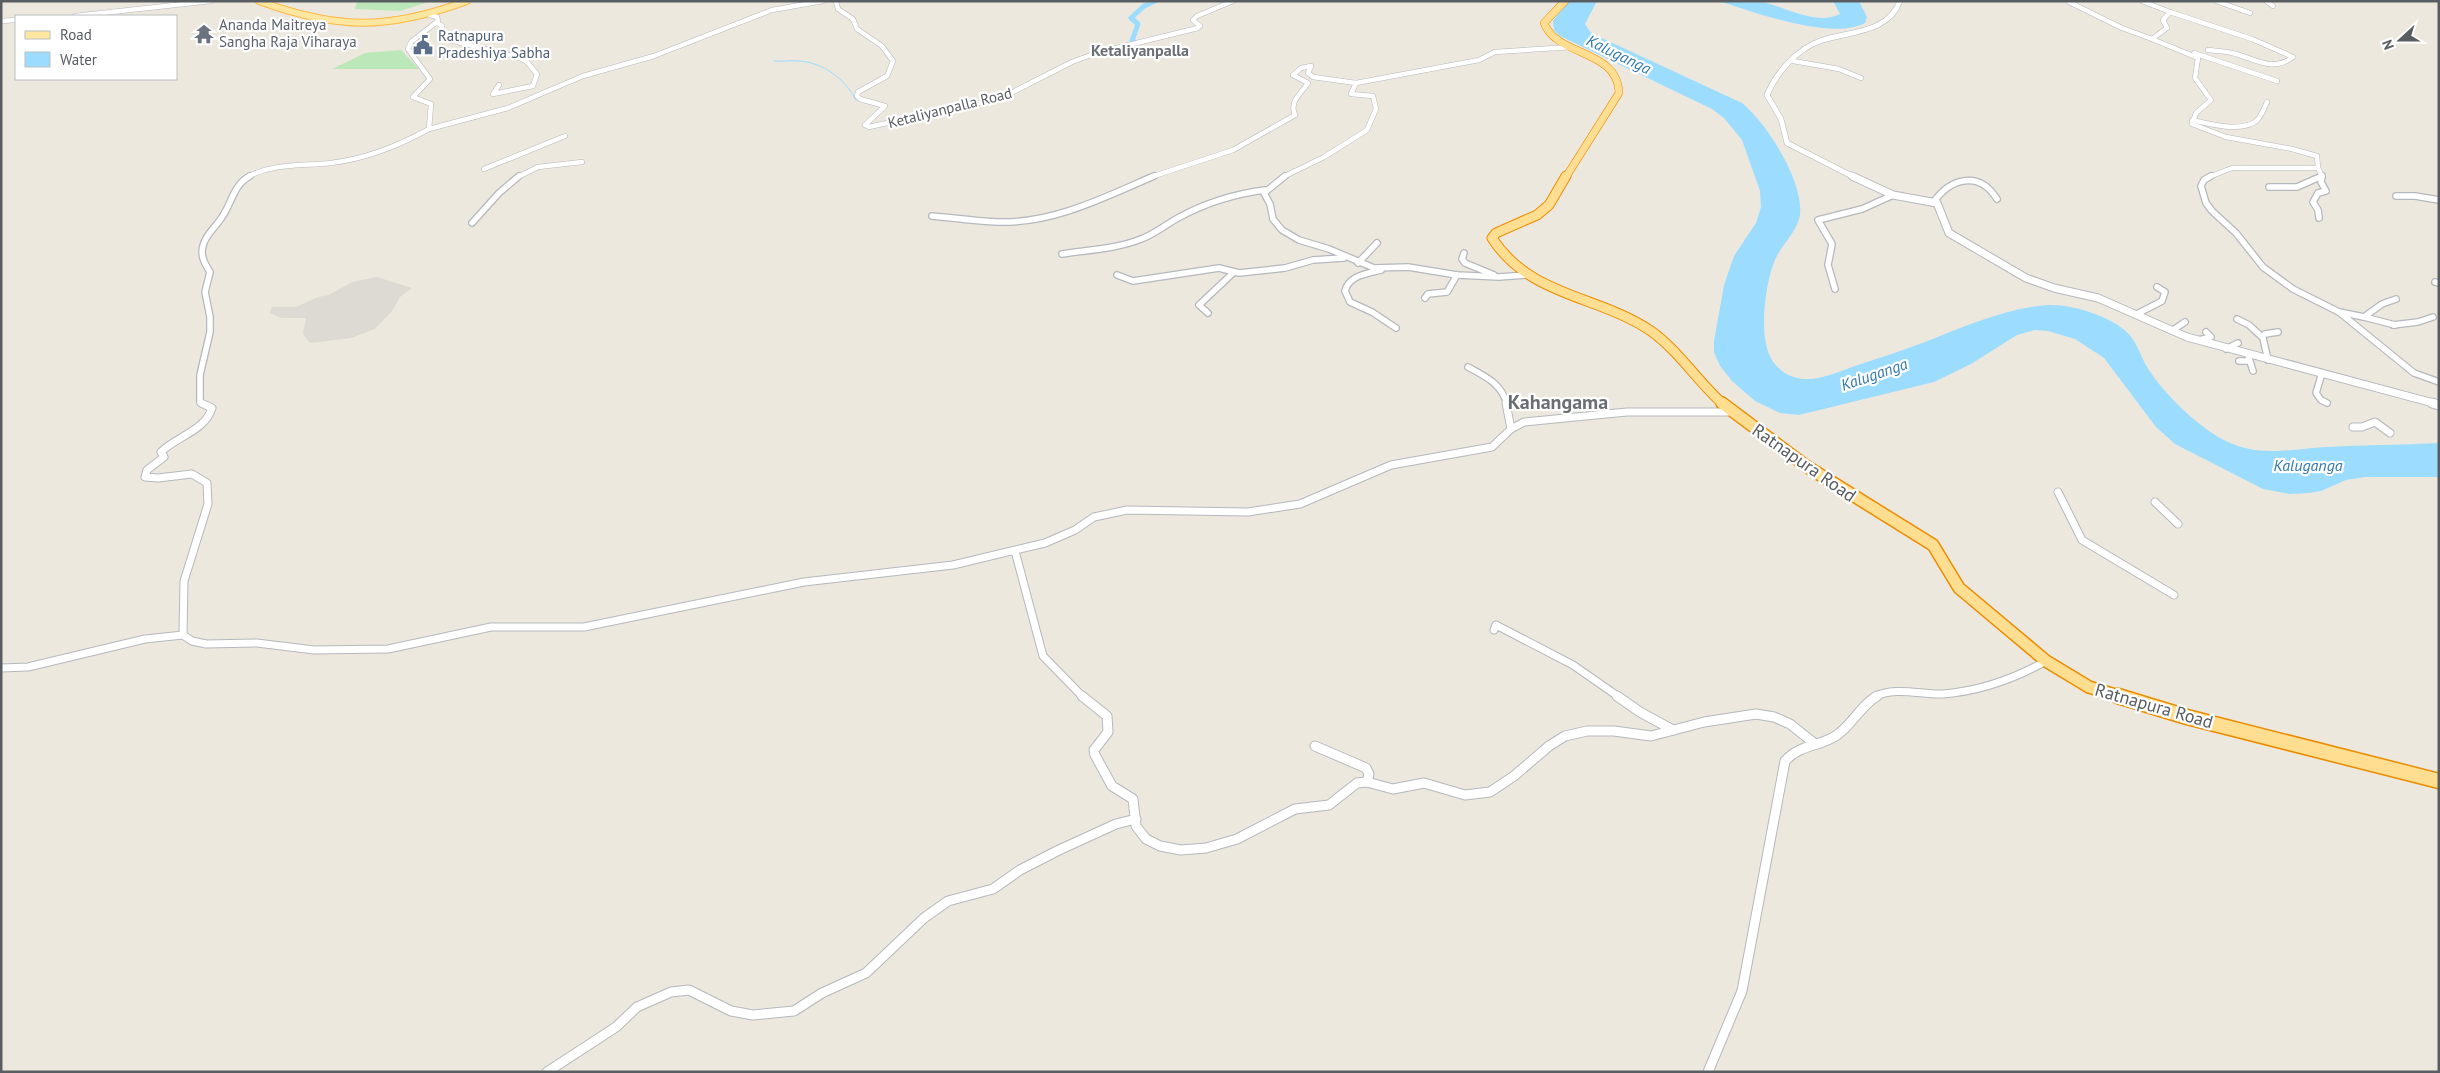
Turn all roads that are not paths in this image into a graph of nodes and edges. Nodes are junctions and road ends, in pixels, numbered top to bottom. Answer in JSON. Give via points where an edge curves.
{"nodes":[{"id":1,"x":211,"y":1,"type":"edge"},
{"id":2,"x":259,"y":1,"type":"edge"},
{"id":3,"x":467,"y":1,"type":"edge"},
{"id":4,"x":823,"y":1,"type":"edge"},
{"id":5,"x":836,"y":1,"type":"edge"},
{"id":6,"x":1233,"y":1,"type":"edge"},
{"id":7,"x":1565,"y":1,"type":"edge"},
{"id":8,"x":1900,"y":1,"type":"edge"},
{"id":9,"x":2216,"y":1,"type":"edge"},
{"id":10,"x":2266,"y":1,"type":"edge"},
{"id":11,"x":2069,"y":2,"type":"edge"},
{"id":12,"x":2148,"y":2,"type":"edge"},
{"id":13,"x":2273,"y":6,"type":"dead end"},
{"id":14,"x":2170,"y":12,"type":"junction"},
{"id":15,"x":2250,"y":13,"type":"dead end"},
{"id":16,"x":84,"y":15,"type":"edge"},
{"id":17,"x":430,"y":15,"type":"junction"},
{"id":18,"x":15,"y":20,"type":"edge"},
{"id":19,"x":1,"y":21,"type":"edge"},
{"id":20,"x":437,"y":23,"type":"junction"},
{"id":21,"x":2152,"y":38,"type":"junction"},
{"id":22,"x":1573,"y":47,"type":"junction"},
{"id":23,"x":2208,"y":50,"type":"dead end"},
{"id":24,"x":2186,"y":52,"type":"junction"},
{"id":25,"x":1793,"y":61,"type":"junction"},
{"id":26,"x":1861,"y":78,"type":"dead end"},
{"id":27,"x":2277,"y":81,"type":"dead end"},
{"id":28,"x":1356,"y":83,"type":"junction"},
{"id":29,"x":499,"y":85,"type":"dead end"},
{"id":30,"x":2267,"y":102,"type":"dead end"},
{"id":31,"x":2192,"y":120,"type":"junction"},
{"id":32,"x":429,"y":129,"type":"junction"},
{"id":33,"x":565,"y":136,"type":"dead end"},
{"id":34,"x":582,"y":162,"type":"dead end"},
{"id":35,"x":2318,"y":168,"type":"junction"},
{"id":36,"x":484,"y":169,"type":"dead end"},
{"id":37,"x":2322,"y":176,"type":"junction"},
{"id":38,"x":2269,"y":187,"type":"dead end"},
{"id":39,"x":1264,"y":190,"type":"junction"},
{"id":40,"x":1893,"y":195,"type":"junction"},
{"id":41,"x":2396,"y":196,"type":"dead end"},
{"id":42,"x":1997,"y":199,"type":"dead end"},
{"id":43,"x":2439,"y":200,"type":"edge"},
{"id":44,"x":1933,"y":203,"type":"junction"},
{"id":45,"x":932,"y":216,"type":"dead end"},
{"id":46,"x":2319,"y":218,"type":"dead end"},
{"id":47,"x":472,"y":223,"type":"dead end"},
{"id":48,"x":1377,"y":243,"type":"dead end"},
{"id":49,"x":1464,"y":253,"type":"dead end"},
{"id":50,"x":1062,"y":254,"type":"dead end"},
{"id":51,"x":1345,"y":258,"type":"junction"},
{"id":52,"x":1358,"y":263,"type":"junction"},
{"id":53,"x":1382,"y":269,"type":"junction"},
{"id":54,"x":1234,"y":273,"type":"junction"},
{"id":55,"x":1117,"y":275,"type":"dead end"},
{"id":56,"x":1457,"y":275,"type":"junction"},
{"id":57,"x":1526,"y":275,"type":"junction"},
{"id":58,"x":1499,"y":277,"type":"junction"},
{"id":59,"x":2157,"y":287,"type":"dead end"},
{"id":60,"x":1835,"y":289,"type":"dead end"},
{"id":61,"x":1426,"y":298,"type":"dead end"},
{"id":62,"x":2396,"y":298,"type":"dead end"},
{"id":63,"x":1208,"y":312,"type":"dead end"},
{"id":64,"x":2339,"y":312,"type":"junction"},
{"id":65,"x":2137,"y":314,"type":"junction"},
{"id":66,"x":2364,"y":317,"type":"junction"},
{"id":67,"x":2432,"y":317,"type":"dead end"},
{"id":68,"x":2237,"y":319,"type":"dead end"},
{"id":69,"x":2185,"y":322,"type":"dead end"},
{"id":70,"x":2393,"y":325,"type":"junction"},
{"id":71,"x":2266,"y":326,"type":"dead end"},
{"id":72,"x":2401,"y":327,"type":"dead end"},
{"id":73,"x":1396,"y":328,"type":"dead end"},
{"id":74,"x":2174,"y":330,"type":"junction"},
{"id":75,"x":2206,"y":332,"type":"dead end"},
{"id":76,"x":2278,"y":332,"type":"dead end"},
{"id":77,"x":2264,"y":336,"type":"junction"},
{"id":78,"x":2199,"y":340,"type":"junction"},
{"id":79,"x":2238,"y":343,"type":"dead end"},
{"id":80,"x":2226,"y":349,"type":"junction"},
{"id":81,"x":2248,"y":358,"type":"junction"},
{"id":82,"x":2268,"y":360,"type":"junction"},
{"id":83,"x":2239,"y":361,"type":"dead end"},
{"id":84,"x":1468,"y":367,"type":"dead end"},
{"id":85,"x":2253,"y":371,"type":"dead end"},
{"id":86,"x":2322,"y":373,"type":"junction"},
{"id":87,"x":2439,"y":382,"type":"edge"},
{"id":88,"x":2327,"y":403,"type":"dead end"},
{"id":89,"x":2439,"y":404,"type":"edge"},
{"id":90,"x":1732,"y":412,"type":"junction"},
{"id":91,"x":2353,"y":427,"type":"dead end"},
{"id":92,"x":1511,"y":429,"type":"junction"},
{"id":93,"x":2390,"y":433,"type":"dead end"},
{"id":94,"x":2058,"y":492,"type":"dead end"},
{"id":95,"x":2156,"y":502,"type":"dead end"},
{"id":96,"x":2178,"y":524,"type":"dead end"},
{"id":97,"x":1014,"y":551,"type":"junction"},
{"id":98,"x":2174,"y":595,"type":"dead end"},
{"id":99,"x":1494,"y":630,"type":"dead end"},
{"id":100,"x":183,"y":635,"type":"junction"},
{"id":101,"x":2046,"y":660,"type":"junction"},
{"id":102,"x":1,"y":668,"type":"edge"},
{"id":103,"x":1673,"y":730,"type":"junction"},
{"id":104,"x":1814,"y":743,"type":"junction"},
{"id":105,"x":1315,"y":746,"type":"dead end"},
{"id":106,"x":1367,"y":782,"type":"junction"},
{"id":107,"x":2439,"y":782,"type":"edge"},
{"id":108,"x":1136,"y":819,"type":"junction"},
{"id":109,"x":547,"y":1072,"type":"edge"},
{"id":110,"x":1708,"y":1072,"type":"edge"}],
"edges":[{"from":1,"to":16,"type":"street"},
{"from":2,"to":17,"type":"main road","via":[[310,19],[336,24],[392,23]]},
{"from":3,"to":17,"type":"main road"},
{"from":4,"to":32,"type":"street","via":[[772,10],[654,56],[583,76],[508,108]]},
{"from":5,"to":6,"type":"street","name":"Ketaliyanpalla Road","via":[[838,9],[853,19],[857,30],[882,46],[892,61],[887,76],[858,92],[860,99],[885,106],[864,125],[869,127],[1001,98],[1096,53],[1198,28],[1200,26],[1193,20],[1197,16]]},
{"from":7,"to":22,"type":"highway","name":"Ratnapura Road","via":[[1544,23],[1553,38]]},
{"from":8,"to":25,"type":"street","via":[[1897,9],[1877,27],[1820,41],[1800,51]]},
{"from":9,"to":15,"type":"street"},
{"from":10,"to":13,"type":"street"},
{"from":11,"to":21,"type":"street","via":[[2122,28]]},
{"from":12,"to":14,"type":"street"},
{"from":14,"to":21,"type":"street","via":[[2163,20],[2167,28]]},
{"from":14,"to":23,"type":"street","via":[[2252,39],[2293,57],[2270,67],[2234,53]]},
{"from":17,"to":20,"type":"street","via":[[438,19]]},
{"from":18,"to":19,"type":"street"},
{"from":20,"to":29,"type":"street","via":[[442,26],[446,39],[503,53],[509,58],[522,58],[537,74],[533,86],[493,94]]},
{"from":20,"to":32,"type":"street","via":[[415,39],[408,49],[430,79],[413,97],[431,104]]},
{"from":21,"to":24,"type":"street"},
{"from":22,"to":28,"type":"street","via":[[1495,52],[1479,60]]},
{"from":22,"to":57,"type":"highway","name":"Ratnapura Road","via":[[1594,56],[1608,67],[1616,77],[1619,93],[1550,205],[1492,238],[1507,259]]},
{"from":24,"to":27,"type":"street","via":[[2211,57]]},
{"from":24,"to":31,"type":"street","via":[[2198,58],[2195,78],[2211,100],[2196,110]]},
{"from":25,"to":26,"type":"street","via":[[1839,69]]},
{"from":25,"to":40,"type":"street","via":[[1772,83],[1767,95],[1781,118],[1787,143]]},
{"from":28,"to":39,"type":"street","via":[[1351,94],[1373,96],[1375,100],[1376,109],[1367,130]]},
{"from":28,"to":45,"type":"street","via":[[1317,78],[1308,73],[1311,66],[1304,66],[1293,75],[1308,84],[1292,104],[1295,115],[1276,128],[1232,150],[1147,178],[1087,205],[1026,220],[998,222]]},
{"from":30,"to":31,"type":"street","via":[[2258,120],[2252,124],[2222,126]]},
{"from":31,"to":35,"type":"street","via":[[2196,127],[2226,137],[2316,156]]},
{"from":32,"to":100,"type":"street","via":[[345,160],[264,170],[244,180],[229,199],[225,215],[202,244],[204,264],[210,272],[204,295],[210,316],[209,342],[200,377],[200,402],[212,408],[202,424],[166,446],[161,452],[164,457],[147,470],[145,477],[192,474],[207,483],[208,504],[184,581]]},
{"from":33,"to":36,"type":"street"},
{"from":34,"to":47,"type":"street","via":[[524,173],[489,202]]},
{"from":35,"to":37,"type":"street"},
{"from":35,"to":64,"type":"street","via":[[2222,170],[2204,180],[2201,186],[2212,211],[2236,233],[2263,267],[2293,288]]},
{"from":37,"to":38,"type":"street","via":[[2298,187]]},
{"from":37,"to":46,"type":"street","via":[[2321,182],[2326,191],[2318,193],[2313,202]]},
{"from":39,"to":50,"type":"street","via":[[1232,194],[1193,210],[1154,234],[1122,246]]},
{"from":39,"to":51,"type":"street","via":[[1273,219],[1282,230],[1298,240]]},
{"from":40,"to":44,"type":"street"},
{"from":40,"to":60,"type":"street","via":[[1862,209],[1818,220],[1832,244],[1828,265]]},
{"from":41,"to":43,"type":"street"},
{"from":42,"to":44,"type":"street","via":[[1993,189],[1971,179],[1953,182]]},
{"from":44,"to":65,"type":"street","via":[[1936,203],[1949,233],[2026,278],[2098,298]]},
{"from":48,"to":52,"type":"street"},
{"from":49,"to":58,"type":"street","via":[[1462,259],[1465,263]]},
{"from":51,"to":52,"type":"street"},
{"from":51,"to":54,"type":"street"},
{"from":52,"to":53,"type":"street"},
{"from":53,"to":56,"type":"street","via":[[1408,268]]},
{"from":53,"to":73,"type":"street","via":[[1354,278],[1345,291],[1350,302]]},
{"from":54,"to":55,"type":"street","via":[[1219,268],[1133,280]]},
{"from":54,"to":63,"type":"street","via":[[1199,305]]},
{"from":56,"to":58,"type":"street"},
{"from":56,"to":61,"type":"street","via":[[1447,292],[1428,294]]},
{"from":57,"to":58,"type":"street"},
{"from":57,"to":90,"type":"highway","name":"Ratnapura Road","via":[[1639,324],[1677,352]]},
{"from":59,"to":65,"type":"street","via":[[2165,292],[2162,301]]},
{"from":62,"to":66,"type":"street"},
{"from":64,"to":66,"type":"street"},
{"from":64,"to":87,"type":"street","via":[[2402,366]]},
{"from":65,"to":74,"type":"street"},
{"from":66,"to":70,"type":"street"},
{"from":67,"to":70,"type":"street"},
{"from":68,"to":77,"type":"street"},
{"from":69,"to":74,"type":"street"},
{"from":70,"to":72,"type":"street"},
{"from":71,"to":77,"type":"street"},
{"from":74,"to":78,"type":"street"},
{"from":75,"to":78,"type":"street","via":[[2211,337]]},
{"from":76,"to":77,"type":"street"},
{"from":77,"to":82,"type":"street","via":[[2264,353]]},
{"from":78,"to":80,"type":"street"},
{"from":79,"to":80,"type":"street"},
{"from":80,"to":81,"type":"street"},
{"from":81,"to":82,"type":"street"},
{"from":81,"to":83,"type":"street"},
{"from":81,"to":85,"type":"street"},
{"from":82,"to":86,"type":"street"},
{"from":84,"to":92,"type":"street","via":[[1501,386],[1508,403]]},
{"from":86,"to":88,"type":"street","via":[[2316,396]]},
{"from":86,"to":89,"type":"street"},
{"from":90,"to":92,"type":"street","via":[[1627,412],[1542,419],[1524,422]]},
{"from":90,"to":101,"type":"highway","name":"Ratnapura Road","via":[[1822,477],[1932,545],[1942,554],[1959,588]]},
{"from":91,"to":93,"type":"street","via":[[2375,422]]},
{"from":92,"to":97,"type":"street","via":[[1492,446],[1391,465],[1300,504],[1248,512],[1127,510],[1094,517],[1075,530],[1045,543]]},
{"from":94,"to":98,"type":"street","via":[[2082,540]]},
{"from":95,"to":96,"type":"street"},
{"from":97,"to":100,"type":"street","via":[[953,565],[804,582],[584,627],[491,627],[388,649],[314,650],[257,643],[206,644]]},
{"from":97,"to":108,"type":"street","via":[[1043,656],[1052,669],[1088,702],[1103,711],[1110,728],[1094,750],[1094,759],[1111,779],[1112,786],[1133,799]]},
{"from":99,"to":103,"type":"street","via":[[1496,625],[1573,665],[1640,712]]},
{"from":100,"to":102,"type":"street","via":[[145,638],[28,667]]},
{"from":101,"to":104,"type":"street","via":[[1991,686],[1926,694],[1896,691],[1878,696],[1863,706],[1838,735]]},
{"from":101,"to":107,"type":"highway","name":"Ratnapura Road","via":[[2088,687],[2115,696]]},
{"from":103,"to":104,"type":"street","via":[[1756,714],[1790,724]]},
{"from":103,"to":106,"type":"street","via":[[1652,736],[1587,731],[1565,736],[1490,792],[1464,795],[1424,783],[1393,789]]},
{"from":104,"to":110,"type":"street","via":[[1792,752],[1785,760],[1742,991]]},
{"from":105,"to":106,"type":"street","via":[[1366,768],[1369,774]]},
{"from":106,"to":108,"type":"street","via":[[1357,783],[1329,805],[1295,808],[1237,839],[1206,848],[1181,850],[1160,846],[1146,840],[1136,826]]},
{"from":108,"to":109,"type":"street","via":[[1116,824],[1059,850],[993,888],[948,901],[924,918],[866,973],[794,1011],[753,1015],[731,1011],[690,990],[671,992],[636,1007],[616,1027]]}]}
